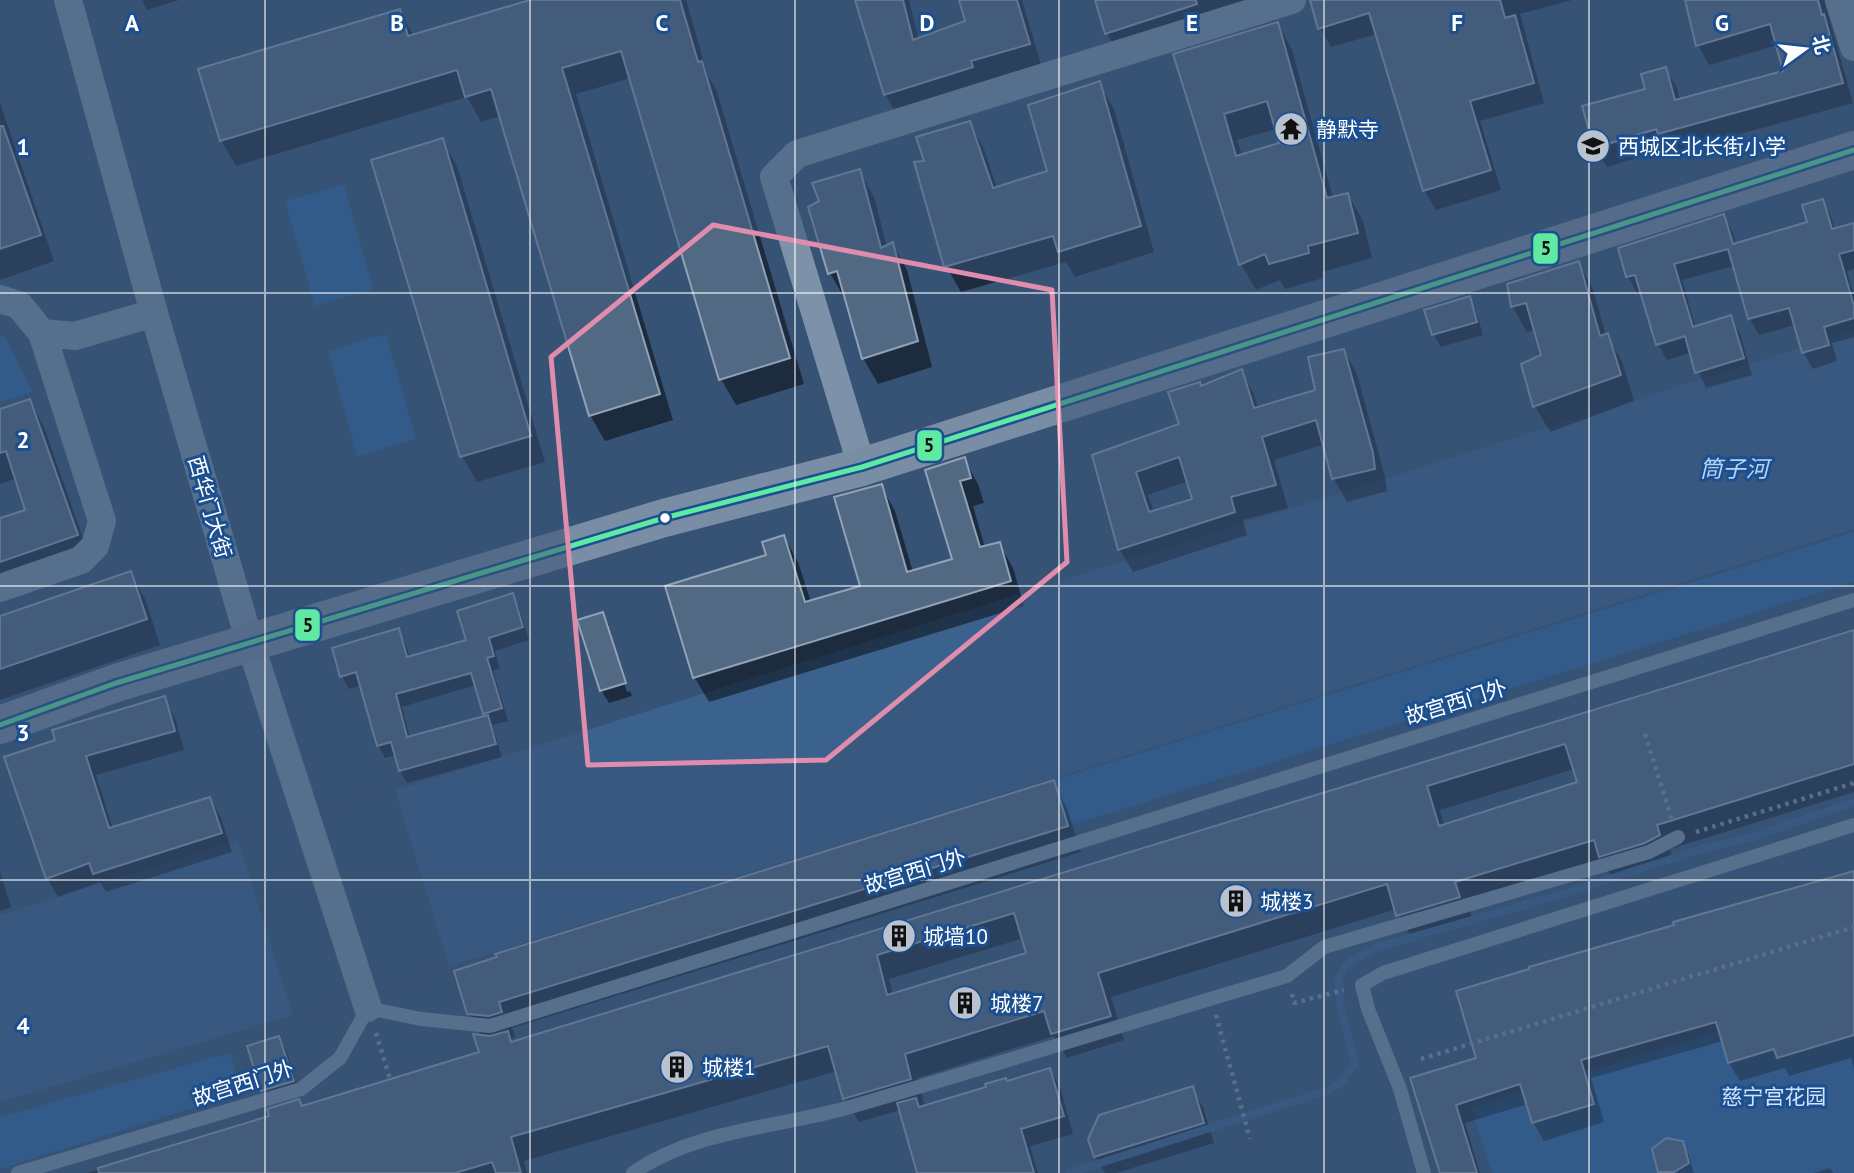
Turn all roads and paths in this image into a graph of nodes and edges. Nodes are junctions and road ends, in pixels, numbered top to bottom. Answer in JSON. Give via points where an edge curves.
{"nodes":[{"id":1,"x":68,"y":0,"type":"edge"},
{"id":2,"x":1292,"y":0,"type":"edge"},
{"id":3,"x":1839,"y":0,"type":"edge"},
{"id":4,"x":1854,"y":47,"type":"edge"},
{"id":5,"x":1854,"y":150,"type":"edge"},
{"id":6,"x":0,"y":299,"type":"edge"},
{"id":7,"x":154,"y":313,"type":"junction"},
{"id":8,"x":42,"y":333,"type":"junction"},
{"id":9,"x":862,"y":467,"type":"junction"},
{"id":10,"x":0,"y":588,"type":"edge"},
{"id":11,"x":1854,"y":600,"type":"edge"},
{"id":12,"x":250,"y":643,"type":"junction"},
{"id":13,"x":0,"y":725,"type":"edge"},
{"id":14,"x":1645,"y":734,"type":"dead end"},
{"id":15,"x":1854,"y":783,"type":"edge"},
{"id":16,"x":1854,"y":825,"type":"edge"},
{"id":17,"x":1678,"y":837,"type":"junction"},
{"id":18,"x":1854,"y":927,"type":"edge"},
{"id":19,"x":1362,"y":985,"type":"junction"},
{"id":20,"x":1211,"y":999,"type":"junction"},
{"id":21,"x":1306,"y":1000,"type":"dead end"},
{"id":22,"x":368,"y":1008,"type":"junction"},
{"id":23,"x":1421,"y":1059,"type":"dead end"},
{"id":24,"x":390,"y":1079,"type":"dead end"},
{"id":25,"x":1250,"y":1139,"type":"dead end"},
{"id":26,"x":18,"y":1173,"type":"edge"},
{"id":27,"x":633,"y":1173,"type":"edge"},
{"id":28,"x":1424,"y":1173,"type":"edge"}],
"edges":[{"from":1,"to":7,"type":"street","name":"西华门大街"},
{"from":2,"to":9,"type":"street","via":[[797,154],[774,177]]},
{"from":3,"to":4,"type":"street"},
{"from":5,"to":9,"type":"street"},
{"from":6,"to":8,"type":"street","via":[[19,305]]},
{"from":7,"to":8,"type":"street","via":[[75,336]]},
{"from":7,"to":12,"type":"street","name":"西华门大街"},
{"from":8,"to":10,"type":"street","via":[[102,521],[95,546],[81,560]]},
{"from":9,"to":12,"type":"street","via":[[664,517]]},
{"from":11,"to":22,"type":"lane","name":"故宫西门外","via":[[490,1026]]},
{"from":12,"to":13,"type":"street","via":[[116,683]]},
{"from":12,"to":22,"type":"street","name":"西华门大街"},
{"from":14,"to":17,"type":"path"},
{"from":15,"to":17,"type":"path"},
{"from":16,"to":19,"type":"lane","via":[[1384,973]]},
{"from":17,"to":20,"type":"lane","via":[[1649,852],[1324,947],[1287,976]]},
{"from":18,"to":23,"type":"path"},
{"from":19,"to":21,"type":"path"},
{"from":19,"to":28,"type":"lane","via":[[1400,1089]]},
{"from":20,"to":25,"type":"path"},
{"from":20,"to":27,"type":"lane","via":[[846,1108],[681,1146]]},
{"from":22,"to":24,"type":"path"},
{"from":22,"to":26,"type":"lane","name":"故宫西门外","via":[[340,1058],[301,1089]]}]}
